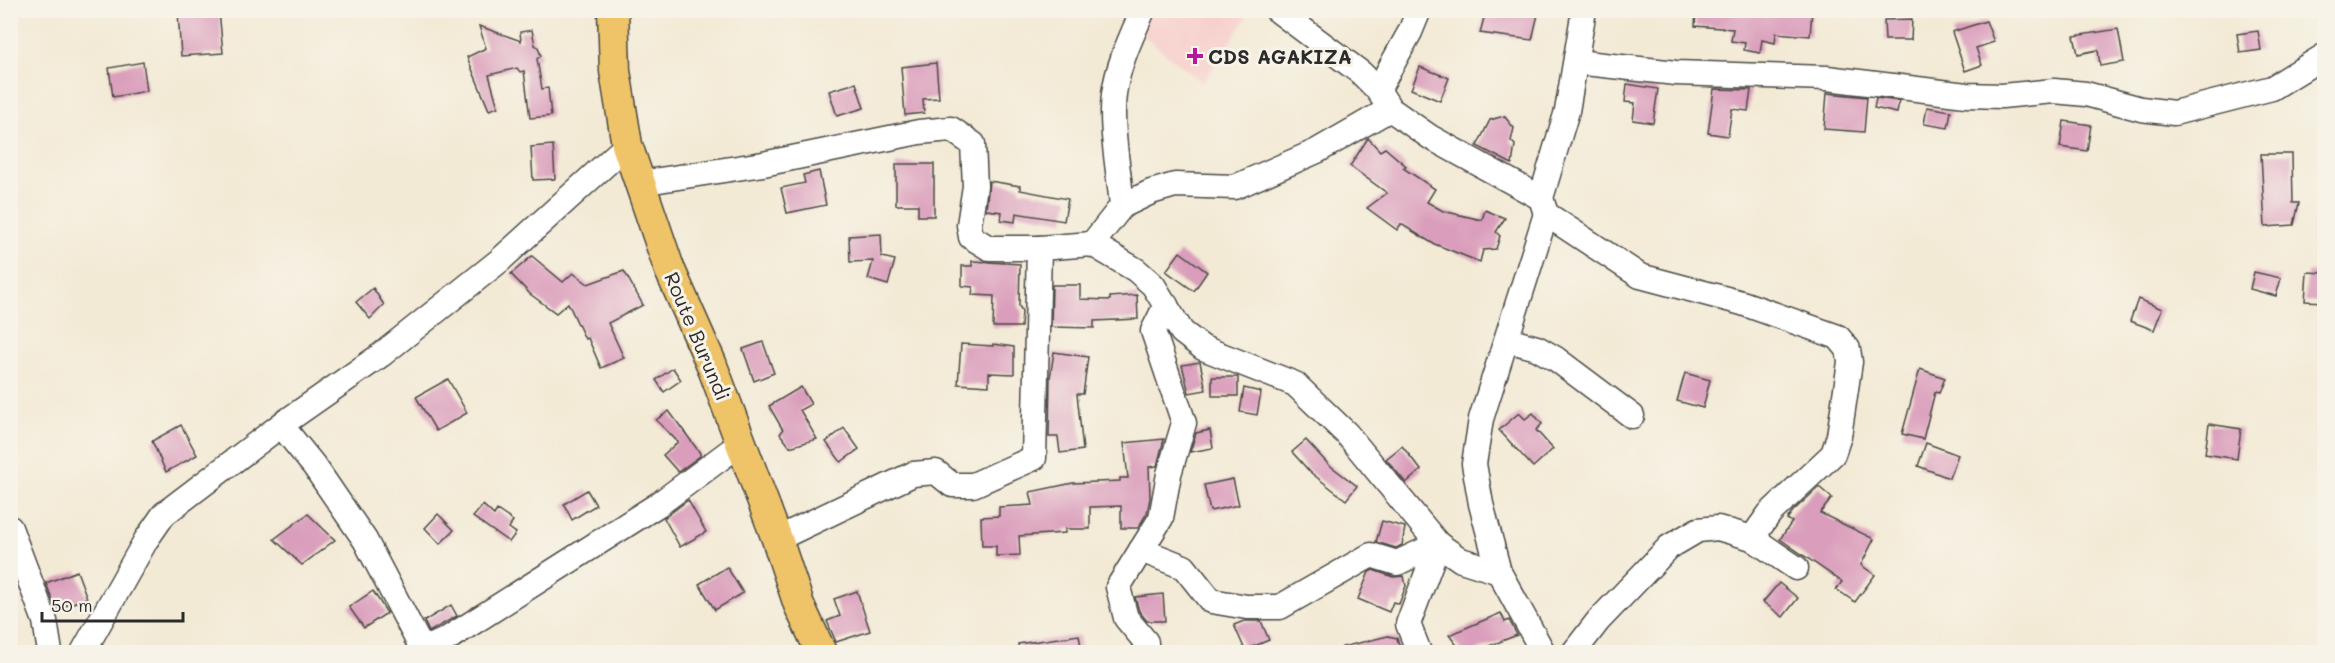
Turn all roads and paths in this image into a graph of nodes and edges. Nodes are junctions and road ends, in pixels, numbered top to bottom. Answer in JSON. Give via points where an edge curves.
{"nodes":[{"id":1,"x":613,"y":10,"type":"edge"},
{"id":2,"x":1143,"y":10,"type":"edge"},
{"id":3,"x":1277,"y":10,"type":"edge"},
{"id":4,"x":1419,"y":10,"type":"edge"},
{"id":5,"x":1584,"y":10,"type":"edge"},
{"id":6,"x":2325,"y":56,"type":"edge"},
{"id":7,"x":1576,"y":62,"type":"junction"},
{"id":8,"x":1384,"y":100,"type":"junction"},
{"id":9,"x":627,"y":145,"type":"junction"},
{"id":10,"x":640,"y":183,"type":"junction"},
{"id":11,"x":1122,"y":206,"type":"junction"},
{"id":12,"x":1544,"y":206,"type":"junction"},
{"id":13,"x":1092,"y":244,"type":"junction"},
{"id":14,"x":1039,"y":248,"type":"junction"},
{"id":15,"x":1166,"y":305,"type":"junction"},
{"id":16,"x":1507,"y":340,"type":"junction"},
{"id":17,"x":1632,"y":416,"type":"dead end"},
{"id":18,"x":282,"y":425,"type":"junction"},
{"id":19,"x":741,"y":443,"type":"junction"},
{"id":20,"x":10,"y":528,"type":"edge"},
{"id":21,"x":1752,"y":538,"type":"junction"},
{"id":22,"x":777,"y":539,"type":"junction"},
{"id":23,"x":1438,"y":544,"type":"junction"},
{"id":24,"x":1141,"y":550,"type":"junction"},
{"id":25,"x":1796,"y":568,"type":"dead end"},
{"id":26,"x":1499,"y":572,"type":"junction"},
{"id":27,"x":428,"y":650,"type":"edge"},
{"id":28,"x":50,"y":652,"type":"edge"},
{"id":29,"x":83,"y":652,"type":"edge"},
{"id":30,"x":820,"y":652,"type":"edge"},
{"id":31,"x":1146,"y":652,"type":"edge"},
{"id":32,"x":1419,"y":652,"type":"edge"},
{"id":33,"x":1543,"y":652,"type":"edge"},
{"id":34,"x":1574,"y":652,"type":"edge"}],
"edges":[{"from":1,"to":9,"type":"main road","name":"Route Burundi","via":[[615,71]]},
{"from":2,"to":11,"type":"street","via":[[1123,55],[1114,94]]},
{"from":3,"to":8,"type":"street","via":[[1361,74]]},
{"from":4,"to":8,"type":"street"},
{"from":5,"to":7,"type":"street"},
{"from":6,"to":7,"type":"street","via":[[2272,88],[2175,113],[2054,91],[1966,95],[1827,78],[1676,73]]},
{"from":7,"to":12,"type":"street"},
{"from":8,"to":11,"type":"street","via":[[1317,151],[1235,187],[1175,185]]},
{"from":8,"to":12,"type":"street","via":[[1430,137]]},
{"from":9,"to":10,"type":"main road","name":"Route Burundi"},
{"from":9,"to":18,"type":"street","via":[[499,261],[381,355]]},
{"from":10,"to":14,"type":"street","via":[[951,129],[973,144],[971,237],[989,248]]},
{"from":10,"to":19,"type":"main road","name":"Route Burundi","via":[[669,268]]},
{"from":11,"to":13,"type":"street"},
{"from":12,"to":16,"type":"street"},
{"from":12,"to":21,"type":"street","via":[[1640,276],[1742,303],[1838,337],[1848,349],[1846,396],[1833,454],[1770,513]]},
{"from":13,"to":14,"type":"street"},
{"from":13,"to":15,"type":"street","via":[[1136,270],[1153,285]]},
{"from":14,"to":22,"type":"street","via":[[1034,458],[972,485],[952,485],[936,472],[913,474]]},
{"from":15,"to":23,"type":"street","via":[[1182,332],[1203,348],[1295,384],[1347,434]]},
{"from":15,"to":24,"type":"street","via":[[1153,331],[1184,423],[1168,474],[1161,518]]},
{"from":16,"to":17,"type":"street","via":[[1537,348],[1556,359]]},
{"from":16,"to":26,"type":"street","via":[[1480,420],[1474,464],[1480,504]]},
{"from":18,"to":27,"type":"street","via":[[365,540],[419,643]]},
{"from":18,"to":29,"type":"street","via":[[164,514]]},
{"from":19,"to":22,"type":"main road","name":"Route Burundi"},
{"from":19,"to":27,"type":"street","via":[[659,504]]},
{"from":20,"to":28,"type":"street","via":[[45,621]]},
{"from":21,"to":25,"type":"street"},
{"from":21,"to":34,"type":"street","via":[[1718,528],[1698,530],[1669,547],[1598,621]]},
{"from":22,"to":30,"type":"main road","name":"Route Burundi"},
{"from":23,"to":24,"type":"street","via":[[1396,563],[1371,555],[1280,607],[1211,601],[1184,567]]},
{"from":23,"to":26,"type":"street","via":[[1461,560]]},
{"from":23,"to":32,"type":"street","via":[[1408,624]]},
{"from":24,"to":31,"type":"street","via":[[1118,587],[1126,618],[1146,642]]},
{"from":26,"to":33,"type":"street"}]}
